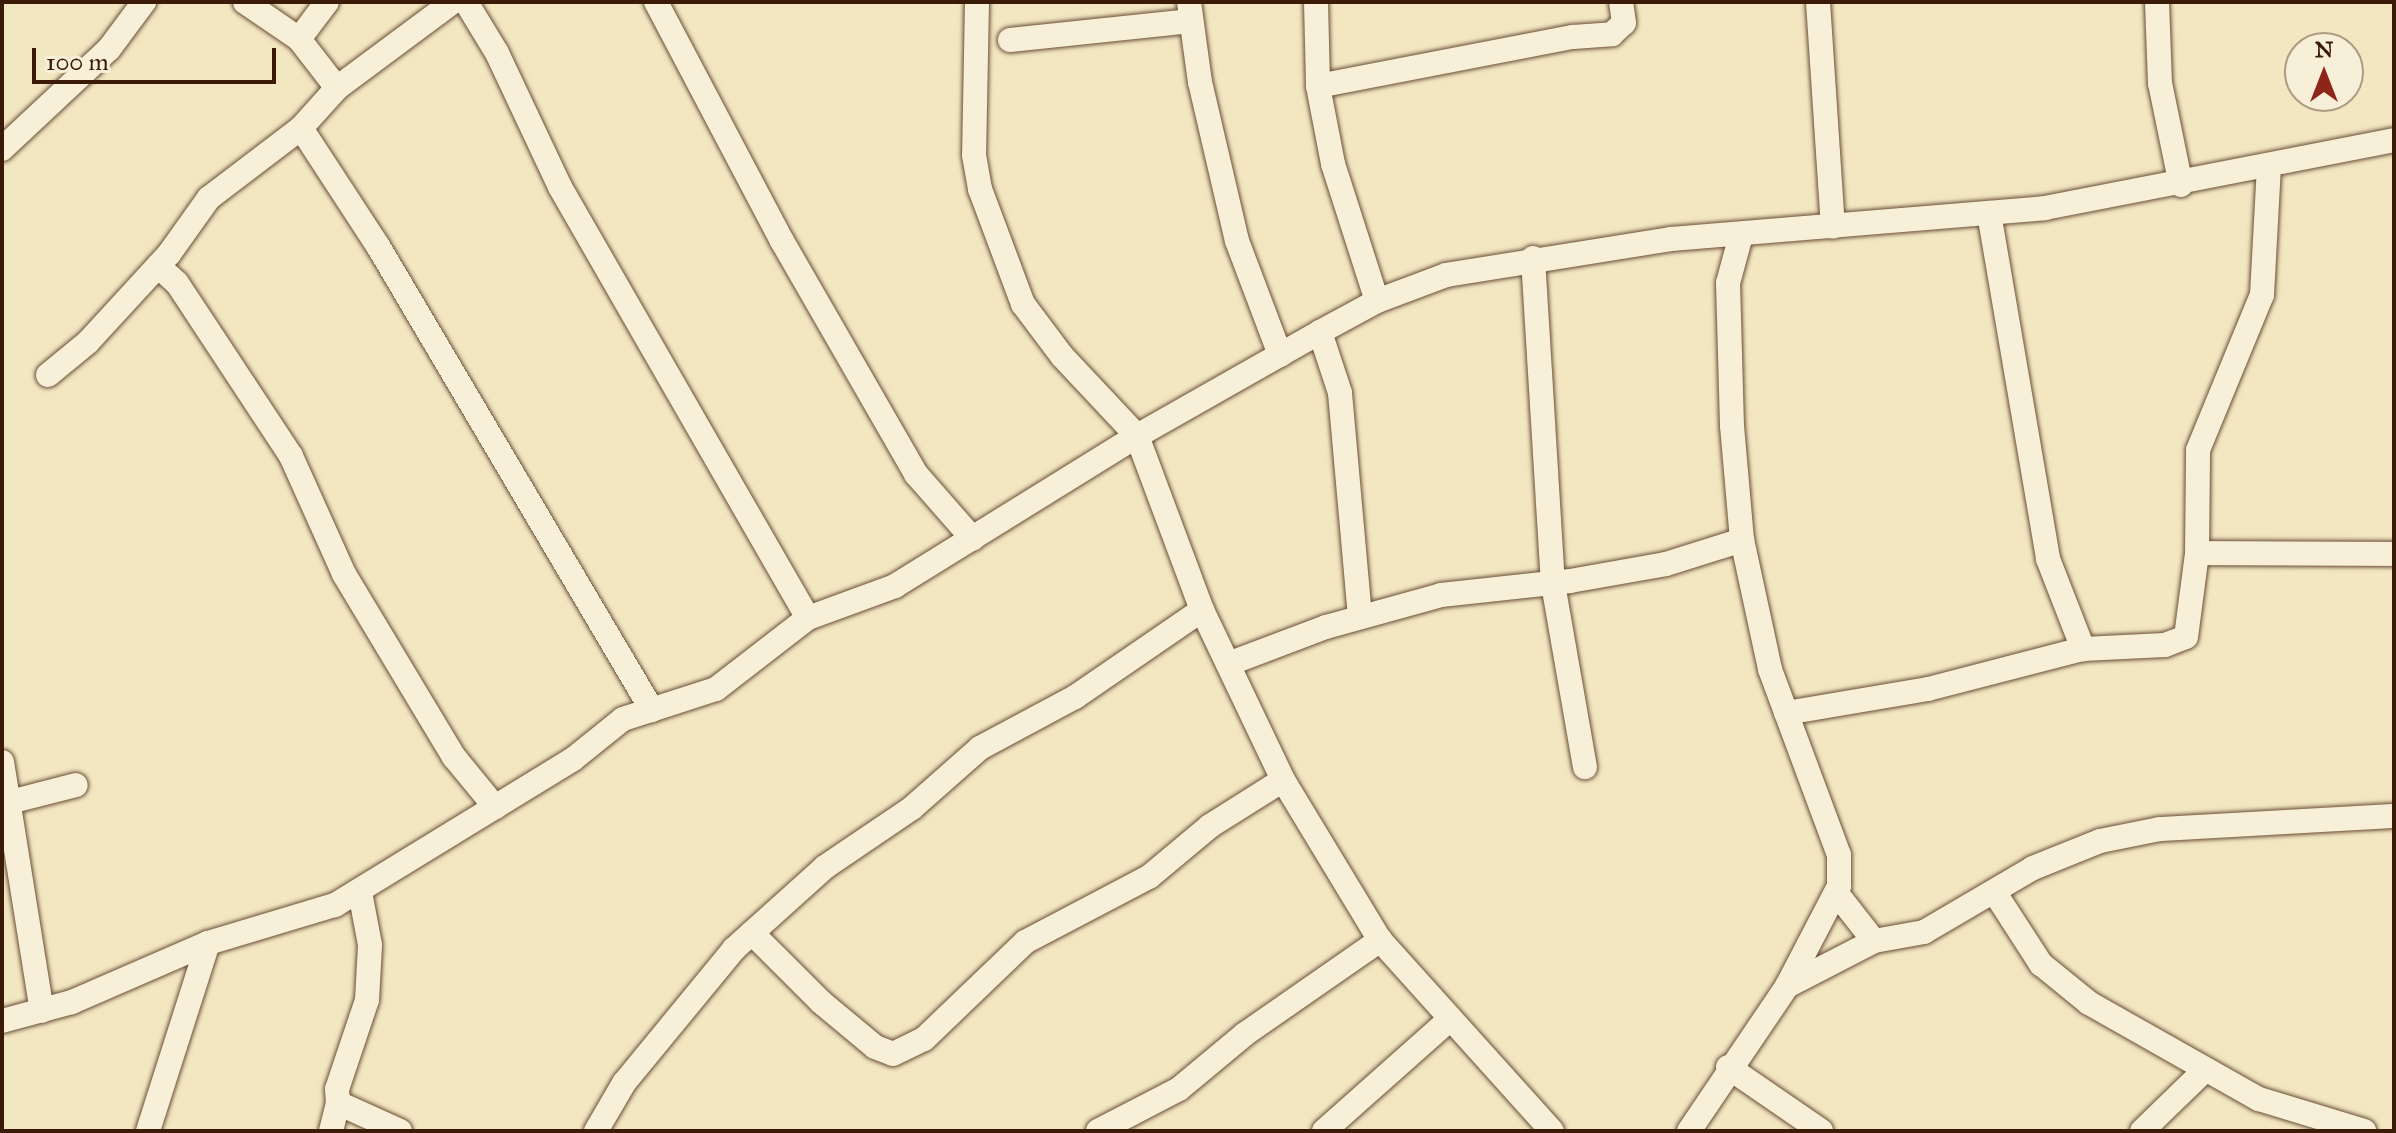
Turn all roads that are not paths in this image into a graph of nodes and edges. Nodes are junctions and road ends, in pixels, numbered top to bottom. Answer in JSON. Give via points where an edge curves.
{"nodes":[{"id":1,"x":144,"y":2,"type":"edge"},
{"id":2,"x":245,"y":2,"type":"edge"},
{"id":3,"x":327,"y":2,"type":"edge"},
{"id":4,"x":453,"y":2,"type":"edge"},
{"id":5,"x":466,"y":2,"type":"edge"},
{"id":6,"x":656,"y":2,"type":"edge"},
{"id":7,"x":977,"y":2,"type":"edge"},
{"id":8,"x":1316,"y":2,"type":"edge"},
{"id":9,"x":1621,"y":2,"type":"edge"},
{"id":10,"x":1818,"y":2,"type":"edge"},
{"id":11,"x":2157,"y":2,"type":"edge"},
{"id":12,"x":1190,"y":11,"type":"edge"},
{"id":13,"x":299,"y":39,"type":"junction"},
{"id":14,"x":1010,"y":40,"type":"dead end"},
{"id":15,"x":1318,"y":86,"type":"junction"},
{"id":16,"x":337,"y":88,"type":"junction"},
{"id":17,"x":301,"y":128,"type":"junction"},
{"id":18,"x":2394,"y":140,"type":"edge"},
{"id":19,"x":2,"y":149,"type":"edge"},
{"id":20,"x":2269,"y":167,"type":"junction"},
{"id":21,"x":2181,"y":185,"type":"junction"},
{"id":22,"x":1989,"y":213,"type":"junction"},
{"id":23,"x":1833,"y":227,"type":"junction"},
{"id":24,"x":1741,"y":235,"type":"junction"},
{"id":25,"x":1533,"y":258,"type":"junction"},
{"id":26,"x":158,"y":266,"type":"junction"},
{"id":27,"x":1377,"y":301,"type":"junction"},
{"id":28,"x":1320,"y":332,"type":"junction"},
{"id":29,"x":1280,"y":355,"type":"junction"},
{"id":30,"x":48,"y":375,"type":"dead end"},
{"id":31,"x":1137,"y":436,"type":"junction"},
{"id":32,"x":973,"y":539,"type":"junction"},
{"id":33,"x":1742,"y":540,"type":"junction"},
{"id":34,"x":2197,"y":553,"type":"junction"},
{"id":35,"x":2394,"y":554,"type":"edge"},
{"id":36,"x":1553,"y":584,"type":"junction"},
{"id":37,"x":1202,"y":610,"type":"junction"},
{"id":38,"x":1360,"y":617,"type":"junction"},
{"id":39,"x":808,"y":618,"type":"junction"},
{"id":40,"x":2083,"y":649,"type":"junction"},
{"id":41,"x":1228,"y":664,"type":"junction"},
{"id":42,"x":652,"y":710,"type":"junction"},
{"id":43,"x":1786,"y":713,"type":"junction"},
{"id":44,"x":2,"y":762,"type":"edge"},
{"id":45,"x":1585,"y":767,"type":"dead end"},
{"id":46,"x":1283,"y":780,"type":"junction"},
{"id":47,"x":76,"y":785,"type":"dead end"},
{"id":48,"x":4,"y":804,"type":"edge"},
{"id":49,"x":495,"y":807,"type":"junction"},
{"id":50,"x":2394,"y":816,"type":"edge"},
{"id":51,"x":360,"y":892,"type":"junction"},
{"id":52,"x":1995,"y":893,"type":"junction"},
{"id":53,"x":1838,"y":895,"type":"junction"},
{"id":54,"x":752,"y":933,"type":"junction"},
{"id":55,"x":1380,"y":940,"type":"junction"},
{"id":56,"x":1874,"y":941,"type":"junction"},
{"id":57,"x":208,"y":943,"type":"junction"},
{"id":58,"x":1787,"y":986,"type":"junction"},
{"id":59,"x":42,"y":1011,"type":"junction"},
{"id":60,"x":1450,"y":1019,"type":"junction"},
{"id":61,"x":2,"y":1021,"type":"edge"},
{"id":62,"x":1728,"y":1067,"type":"junction"},
{"id":63,"x":2204,"y":1071,"type":"junction"},
{"id":64,"x":338,"y":1103,"type":"junction"},
{"id":65,"x":2290,"y":1121,"type":"edge"},
{"id":66,"x":148,"y":1131,"type":"edge"},
{"id":67,"x":331,"y":1131,"type":"edge"},
{"id":68,"x":400,"y":1131,"type":"edge"},
{"id":69,"x":596,"y":1131,"type":"edge"},
{"id":70,"x":1098,"y":1131,"type":"edge"},
{"id":71,"x":1324,"y":1131,"type":"edge"},
{"id":72,"x":1552,"y":1131,"type":"edge"},
{"id":73,"x":1689,"y":1131,"type":"edge"},
{"id":74,"x":1821,"y":1131,"type":"edge"},
{"id":75,"x":2142,"y":1131,"type":"edge"},
{"id":76,"x":2364,"y":1131,"type":"edge"}],
"edges":[{"from":1,"to":19,"type":"street","via":[[109,49]]},
{"from":2,"to":13,"type":"street"},
{"from":3,"to":13,"type":"street"},
{"from":4,"to":16,"type":"street"},
{"from":5,"to":39,"type":"street","via":[[497,53],[560,187]]},
{"from":6,"to":32,"type":"street","via":[[782,241],[916,474]]},
{"from":7,"to":31,"type":"street","via":[[974,155],[1011,278],[1037,328]]},
{"from":8,"to":15,"type":"street"},
{"from":9,"to":15,"type":"street","via":[[1624,23],[1612,34]]},
{"from":10,"to":23,"type":"street"},
{"from":11,"to":21,"type":"street","via":[[2160,83]]},
{"from":12,"to":14,"type":"street"},
{"from":12,"to":29,"type":"street","via":[[1200,82],[1237,241]]},
{"from":13,"to":16,"type":"street"},
{"from":15,"to":27,"type":"street","via":[[1333,164]]},
{"from":16,"to":17,"type":"street"},
{"from":17,"to":26,"type":"street","via":[[209,198]]},
{"from":17,"to":42,"type":"street","via":[[378,246]]},
{"from":18,"to":20,"type":"street"},
{"from":20,"to":21,"type":"street"},
{"from":20,"to":34,"type":"street","via":[[2262,295],[2198,450]]},
{"from":21,"to":22,"type":"street"},
{"from":22,"to":23,"type":"street"},
{"from":22,"to":40,"type":"street","via":[[2048,559]]},
{"from":23,"to":24,"type":"street"},
{"from":24,"to":25,"type":"street"},
{"from":24,"to":33,"type":"street","via":[[1728,283]]},
{"from":25,"to":27,"type":"street","via":[[1446,275]]},
{"from":25,"to":36,"type":"street"},
{"from":26,"to":30,"type":"street","via":[[88,342]]},
{"from":26,"to":49,"type":"street","via":[[177,283],[291,456],[344,574],[454,757]]},
{"from":27,"to":28,"type":"street"},
{"from":28,"to":29,"type":"street"},
{"from":28,"to":38,"type":"street","via":[[1340,393]]},
{"from":29,"to":31,"type":"street"},
{"from":31,"to":32,"type":"street"},
{"from":31,"to":37,"type":"street"},
{"from":32,"to":39,"type":"street","via":[[895,586]]},
{"from":33,"to":36,"type":"street","via":[[1666,564]]},
{"from":33,"to":43,"type":"street","via":[[1770,669]]},
{"from":34,"to":35,"type":"street"},
{"from":34,"to":40,"type":"street","via":[[2186,637],[2165,645]]},
{"from":36,"to":38,"type":"street","via":[[1441,595]]},
{"from":36,"to":45,"type":"street"},
{"from":37,"to":41,"type":"street"},
{"from":37,"to":54,"type":"street","via":[[1075,697],[980,748],[912,808],[825,867]]},
{"from":38,"to":41,"type":"street"},
{"from":39,"to":42,"type":"street","via":[[716,689]]},
{"from":40,"to":43,"type":"street","via":[[1928,689]]},
{"from":41,"to":46,"type":"street"},
{"from":42,"to":49,"type":"street","via":[[623,719],[572,760]]},
{"from":43,"to":53,"type":"street","via":[[1839,855]]},
{"from":44,"to":48,"type":"street"},
{"from":46,"to":54,"type":"street","via":[[1210,826],[1149,877],[1025,942],[924,1039],[893,1054],[875,1047],[821,1002]]},
{"from":46,"to":55,"type":"street"},
{"from":47,"to":48,"type":"street"},
{"from":48,"to":59,"type":"street"},
{"from":49,"to":51,"type":"street"},
{"from":50,"to":52,"type":"street","via":[[2160,829],[2114,838],[2033,868]]},
{"from":51,"to":57,"type":"street","via":[[335,905]]},
{"from":51,"to":64,"type":"street","via":[[370,945],[367,1000],[337,1089]]},
{"from":52,"to":56,"type":"street","via":[[1924,932]]},
{"from":52,"to":63,"type":"street","via":[[2041,964],[2070,990]]},
{"from":53,"to":56,"type":"street"},
{"from":53,"to":58,"type":"street"},
{"from":54,"to":69,"type":"street","via":[[624,1083]]},
{"from":55,"to":60,"type":"street"},
{"from":55,"to":70,"type":"street","via":[[1245,1034],[1179,1089]]},
{"from":56,"to":58,"type":"street"},
{"from":57,"to":59,"type":"street"},
{"from":57,"to":66,"type":"street"},
{"from":58,"to":62,"type":"street"},
{"from":59,"to":61,"type":"street"},
{"from":60,"to":71,"type":"street"},
{"from":60,"to":72,"type":"street"},
{"from":62,"to":73,"type":"street"},
{"from":62,"to":74,"type":"street"},
{"from":63,"to":65,"type":"street"},
{"from":63,"to":75,"type":"street"},
{"from":64,"to":67,"type":"street"},
{"from":64,"to":68,"type":"street"},
{"from":65,"to":76,"type":"street"}]}
